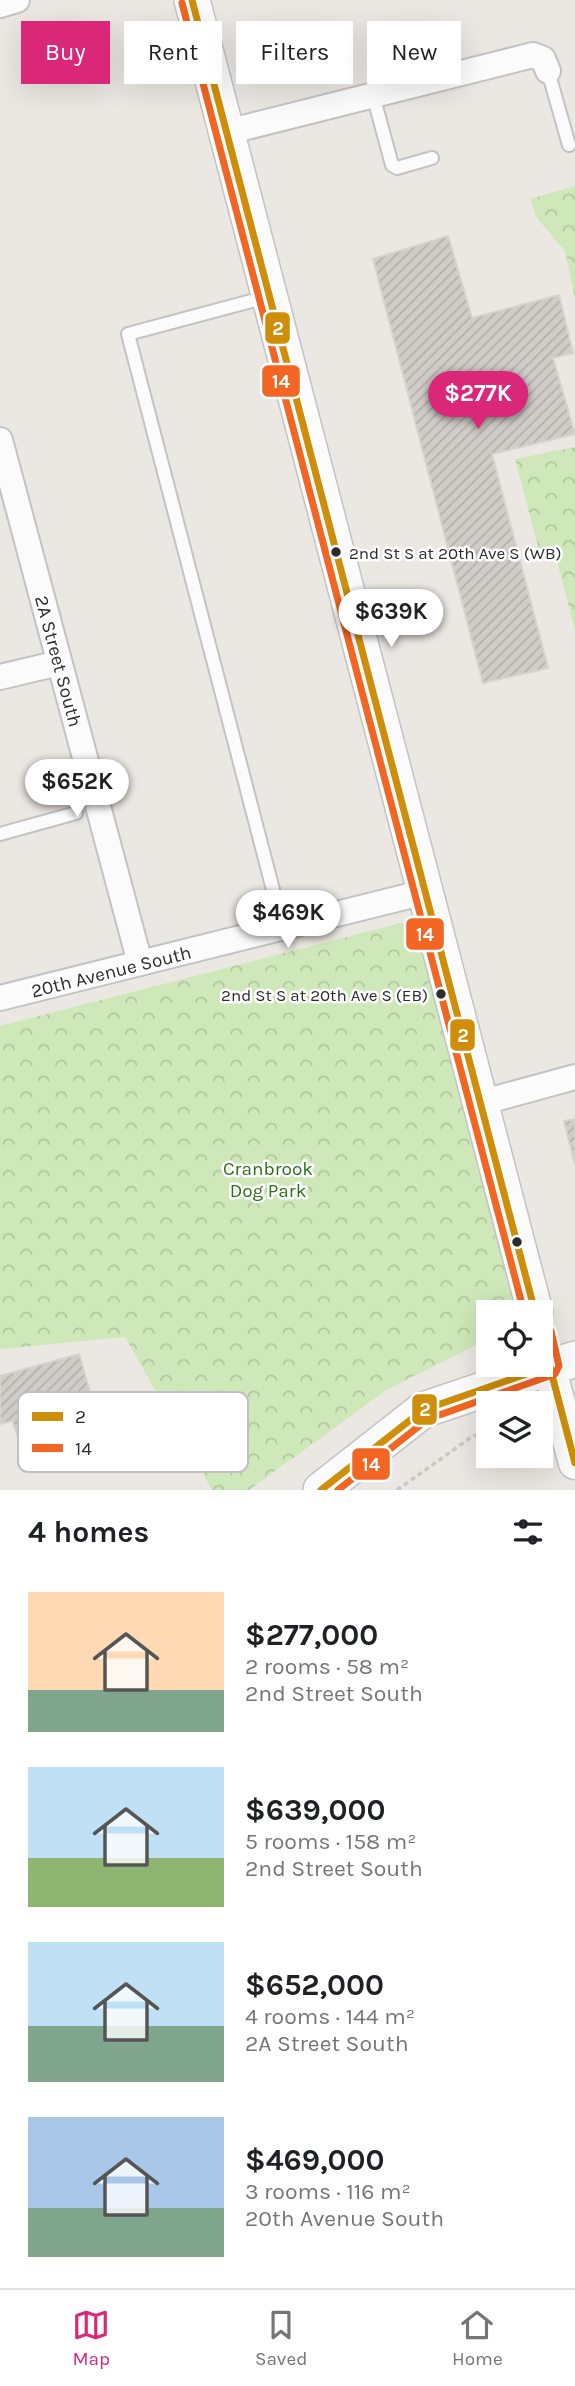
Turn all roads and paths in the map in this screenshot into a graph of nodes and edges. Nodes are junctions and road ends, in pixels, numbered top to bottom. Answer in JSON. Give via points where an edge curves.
{"nodes":[{"id":1,"x":17,"y":0,"type":"edge"},
{"id":2,"x":192,"y":0,"type":"edge"},
{"id":3,"x":0,"y":5,"type":"edge"},
{"id":4,"x":548,"y":71,"type":"joint"},
{"id":5,"x":373,"y":95,"type":"junction"},
{"id":6,"x":227,"y":132,"type":"junction"},
{"id":7,"x":569,"y":145,"type":"dead end"},
{"id":8,"x":432,"y":158,"type":"dead end"},
{"id":9,"x":270,"y":296,"type":"junction"},
{"id":10,"x":0,"y":440,"type":"edge"},
{"id":11,"x":8,"y":504,"type":"edge"},
{"id":12,"x":59,"y":663,"type":"junction"},
{"id":13,"x":0,"y":677,"type":"edge"},
{"id":14,"x":76,"y":814,"type":"dead end"},
{"id":15,"x":0,"y":834,"type":"edge"},
{"id":16,"x":425,"y":892,"type":"junction"},
{"id":17,"x":283,"y":928,"type":"junction"},
{"id":18,"x":140,"y":963,"type":"junction"},
{"id":19,"x":0,"y":998,"type":"edge"},
{"id":20,"x":575,"y":1077,"type":"edge"},
{"id":21,"x":480,"y":1102,"type":"junction"},
{"id":22,"x":532,"y":1300,"type":"edge"},
{"id":23,"x":562,"y":1363,"type":"edge"},
{"id":24,"x":476,"y":1435,"type":"edge"},
{"id":25,"x":575,"y":1463,"type":"edge"},
{"id":26,"x":321,"y":1490,"type":"edge"},
{"id":27,"x":397,"y":1490,"type":"edge"}],
"edges":[{"from":1,"to":3,"type":"street"},
{"from":2,"to":6,"type":"main road"},
{"from":4,"to":5,"type":"street","via":[[543,59],[533,55]]},
{"from":4,"to":7,"type":"lane"},
{"from":5,"to":6,"type":"street"},
{"from":5,"to":8,"type":"lane","via":[[392,165],[397,168]]},
{"from":6,"to":9,"type":"main road"},
{"from":9,"to":16,"type":"main road"},
{"from":9,"to":17,"type":"lane","via":[[128,334]]},
{"from":10,"to":11,"type":"street","name":"2A Street South"},
{"from":11,"to":12,"type":"street","name":"2A Street South"},
{"from":12,"to":13,"type":"street"},
{"from":12,"to":18,"type":"street","name":"2A Street South"},
{"from":14,"to":15,"type":"lane"},
{"from":16,"to":17,"type":"street","name":"20th Avenue South"},
{"from":16,"to":21,"type":"main road"},
{"from":17,"to":18,"type":"street","name":"20th Avenue South"},
{"from":18,"to":19,"type":"street","name":"20th Avenue South"},
{"from":20,"to":21,"type":"street"},
{"from":21,"to":22,"type":"main road"},
{"from":23,"to":25,"type":"street"},
{"from":23,"to":26,"type":"main road","via":[[424,1410]]},
{"from":24,"to":27,"type":"path"}]}
